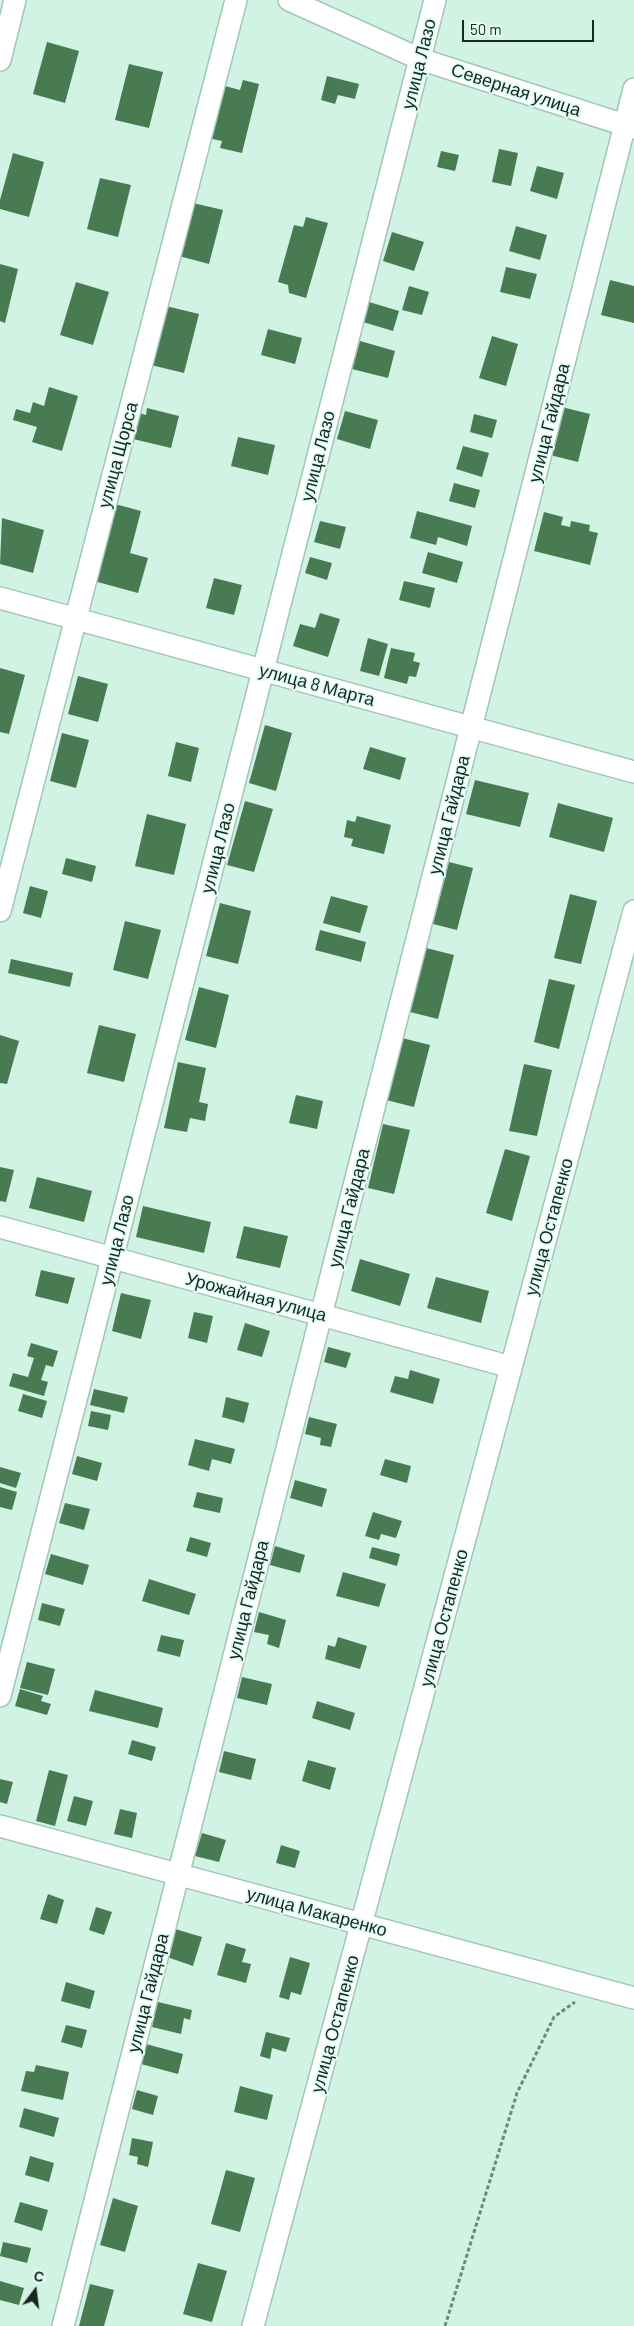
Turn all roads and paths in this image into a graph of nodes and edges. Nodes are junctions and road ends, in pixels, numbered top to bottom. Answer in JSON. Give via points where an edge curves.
{"nodes":[{"id":1,"x":15,"y":0,"type":"edge"},
{"id":2,"x":236,"y":0,"type":"edge"},
{"id":3,"x":289,"y":0,"type":"edge"},
{"id":4,"x":435,"y":0,"type":"edge"},
{"id":5,"x":420,"y":59,"type":"junction"},
{"id":6,"x":0,"y":60,"type":"edge"},
{"id":7,"x":634,"y":89,"type":"edge"},
{"id":8,"x":629,"y":127,"type":"edge"},
{"id":9,"x":0,"y":598,"type":"edge"},
{"id":10,"x":76,"y":619,"type":"junction"},
{"id":11,"x":263,"y":670,"type":"junction"},
{"id":12,"x":471,"y":727,"type":"junction"},
{"id":13,"x":634,"y":772,"type":"edge"},
{"id":14,"x":0,"y":911,"type":"edge"},
{"id":15,"x":634,"y":911,"type":"edge"},
{"id":16,"x":0,"y":1227,"type":"edge"},
{"id":17,"x":112,"y":1258,"type":"junction"},
{"id":18,"x":321,"y":1315,"type":"junction"},
{"id":19,"x":511,"y":1367,"type":"junction"},
{"id":20,"x":0,"y":1696,"type":"edge"},
{"id":21,"x":0,"y":1826,"type":"edge"},
{"id":22,"x":178,"y":1874,"type":"junction"},
{"id":23,"x":362,"y":1924,"type":"junction"},
{"id":24,"x":597,"y":1988,"type":"junction"},
{"id":25,"x":634,"y":1998,"type":"edge"},
{"id":26,"x":63,"y":2326,"type":"edge"},
{"id":27,"x":253,"y":2326,"type":"edge"},
{"id":28,"x":445,"y":2326,"type":"edge"}],
"edges":[{"from":1,"to":6,"type":"street"},
{"from":2,"to":10,"type":"street","name":"улица Щорса"},
{"from":3,"to":5,"type":"street","name":"Северная улица"},
{"from":4,"to":5,"type":"street","name":"улица Лазо"},
{"from":5,"to":8,"type":"street","name":"Северная улица"},
{"from":5,"to":11,"type":"street","name":"улица Лазо"},
{"from":7,"to":8,"type":"street","name":"улица Гайдара"},
{"from":8,"to":12,"type":"street","name":"улица Гайдара"},
{"from":9,"to":10,"type":"street","name":"улица 8 Марта"},
{"from":10,"to":11,"type":"street","name":"улица 8 Марта"},
{"from":10,"to":14,"type":"street","name":"улица Щорса"},
{"from":11,"to":12,"type":"street","name":"улица 8 Марта"},
{"from":11,"to":17,"type":"street","name":"улица Лазо"},
{"from":12,"to":13,"type":"street","name":"улица 8 Марта"},
{"from":12,"to":18,"type":"street","name":"улица Гайдара"},
{"from":15,"to":19,"type":"street","name":"улица Остапенко"},
{"from":16,"to":17,"type":"street","name":"Урожайная улица"},
{"from":17,"to":18,"type":"street","name":"Урожайная улица"},
{"from":17,"to":20,"type":"street","name":"улица Лазо"},
{"from":18,"to":19,"type":"street","name":"Урожайная улица"},
{"from":18,"to":22,"type":"street","name":"улица Гайдара"},
{"from":19,"to":23,"type":"street","name":"улица Остапенко"},
{"from":21,"to":22,"type":"street","name":"улица Макаренко"},
{"from":22,"to":23,"type":"street","name":"улица Макаренко"},
{"from":22,"to":26,"type":"street","name":"улица Гайдара"},
{"from":23,"to":24,"type":"street","name":"улица Макаренко"},
{"from":23,"to":27,"type":"street","name":"улица Остапенко"},
{"from":24,"to":25,"type":"street","name":"улица Макаренко"},
{"from":24,"to":28,"type":"path","via":[[554,2017],[517,2094]]}]}
